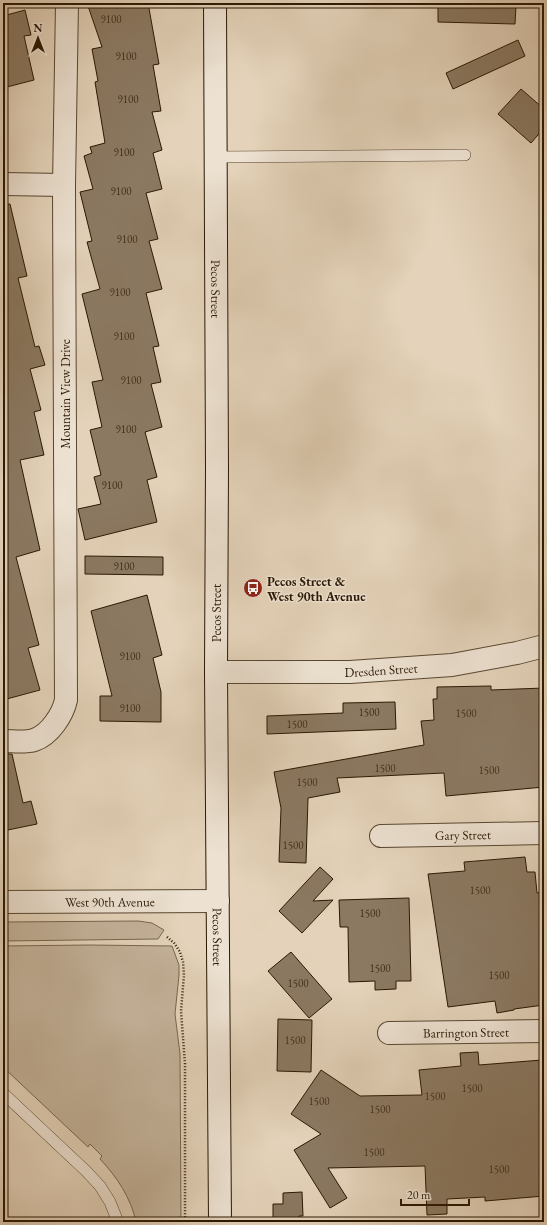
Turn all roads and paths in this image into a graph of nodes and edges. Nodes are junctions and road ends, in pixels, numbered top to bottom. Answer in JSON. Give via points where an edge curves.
{"nodes":[{"id":1,"x":67,"y":3,"type":"edge"},
{"id":2,"x":214,"y":3,"type":"edge"},
{"id":3,"x":465,"y":154,"type":"dead end"},
{"id":4,"x":214,"y":157,"type":"junction"},
{"id":5,"x":3,"y":184,"type":"edge"},
{"id":6,"x":64,"y":184,"type":"junction"},
{"id":7,"x":544,"y":646,"type":"edge"},
{"id":8,"x":216,"y":672,"type":"junction"},
{"id":9,"x":3,"y":741,"type":"edge"},
{"id":10,"x":544,"y":833,"type":"edge"},
{"id":11,"x":381,"y":836,"type":"dead end"},
{"id":12,"x":218,"y":901,"type":"junction"},
{"id":13,"x":3,"y":902,"type":"edge"},
{"id":14,"x":167,"y":937,"type":"dead end"},
{"id":15,"x":544,"y":1031,"type":"edge"},
{"id":16,"x":389,"y":1033,"type":"dead end"},
{"id":17,"x":3,"y":1093,"type":"edge"},
{"id":18,"x":118,"y":1222,"type":"edge"},
{"id":19,"x":185,"y":1222,"type":"edge"},
{"id":20,"x":220,"y":1222,"type":"edge"}],
"edges":[{"from":1,"to":6,"type":"street","name":"Mountain View Drive"},
{"from":2,"to":4,"type":"street","name":"Pecos Street"},
{"from":3,"to":4,"type":"lane"},
{"from":4,"to":8,"type":"street","name":"Pecos Street"},
{"from":5,"to":6,"type":"street"},
{"from":6,"to":9,"type":"street","name":"Mountain View Drive","via":[[66,700],[54,725],[41,737],[34,740]]},
{"from":7,"to":8,"type":"street","name":"Dresden Street","via":[[452,665],[350,672]]},
{"from":8,"to":12,"type":"street","name":"Pecos Street"},
{"from":10,"to":11,"type":"street","name":"Gary Street"},
{"from":12,"to":13,"type":"street","name":"West 90th Avenue"},
{"from":12,"to":20,"type":"street","name":"Pecos Street"},
{"from":14,"to":19,"type":"path","via":[[180,952],[184,975],[181,1011],[185,1064]]},
{"from":15,"to":16,"type":"street","name":"Barrington Street"},
{"from":17,"to":18,"type":"lane","via":[[100,1186]]}]}
